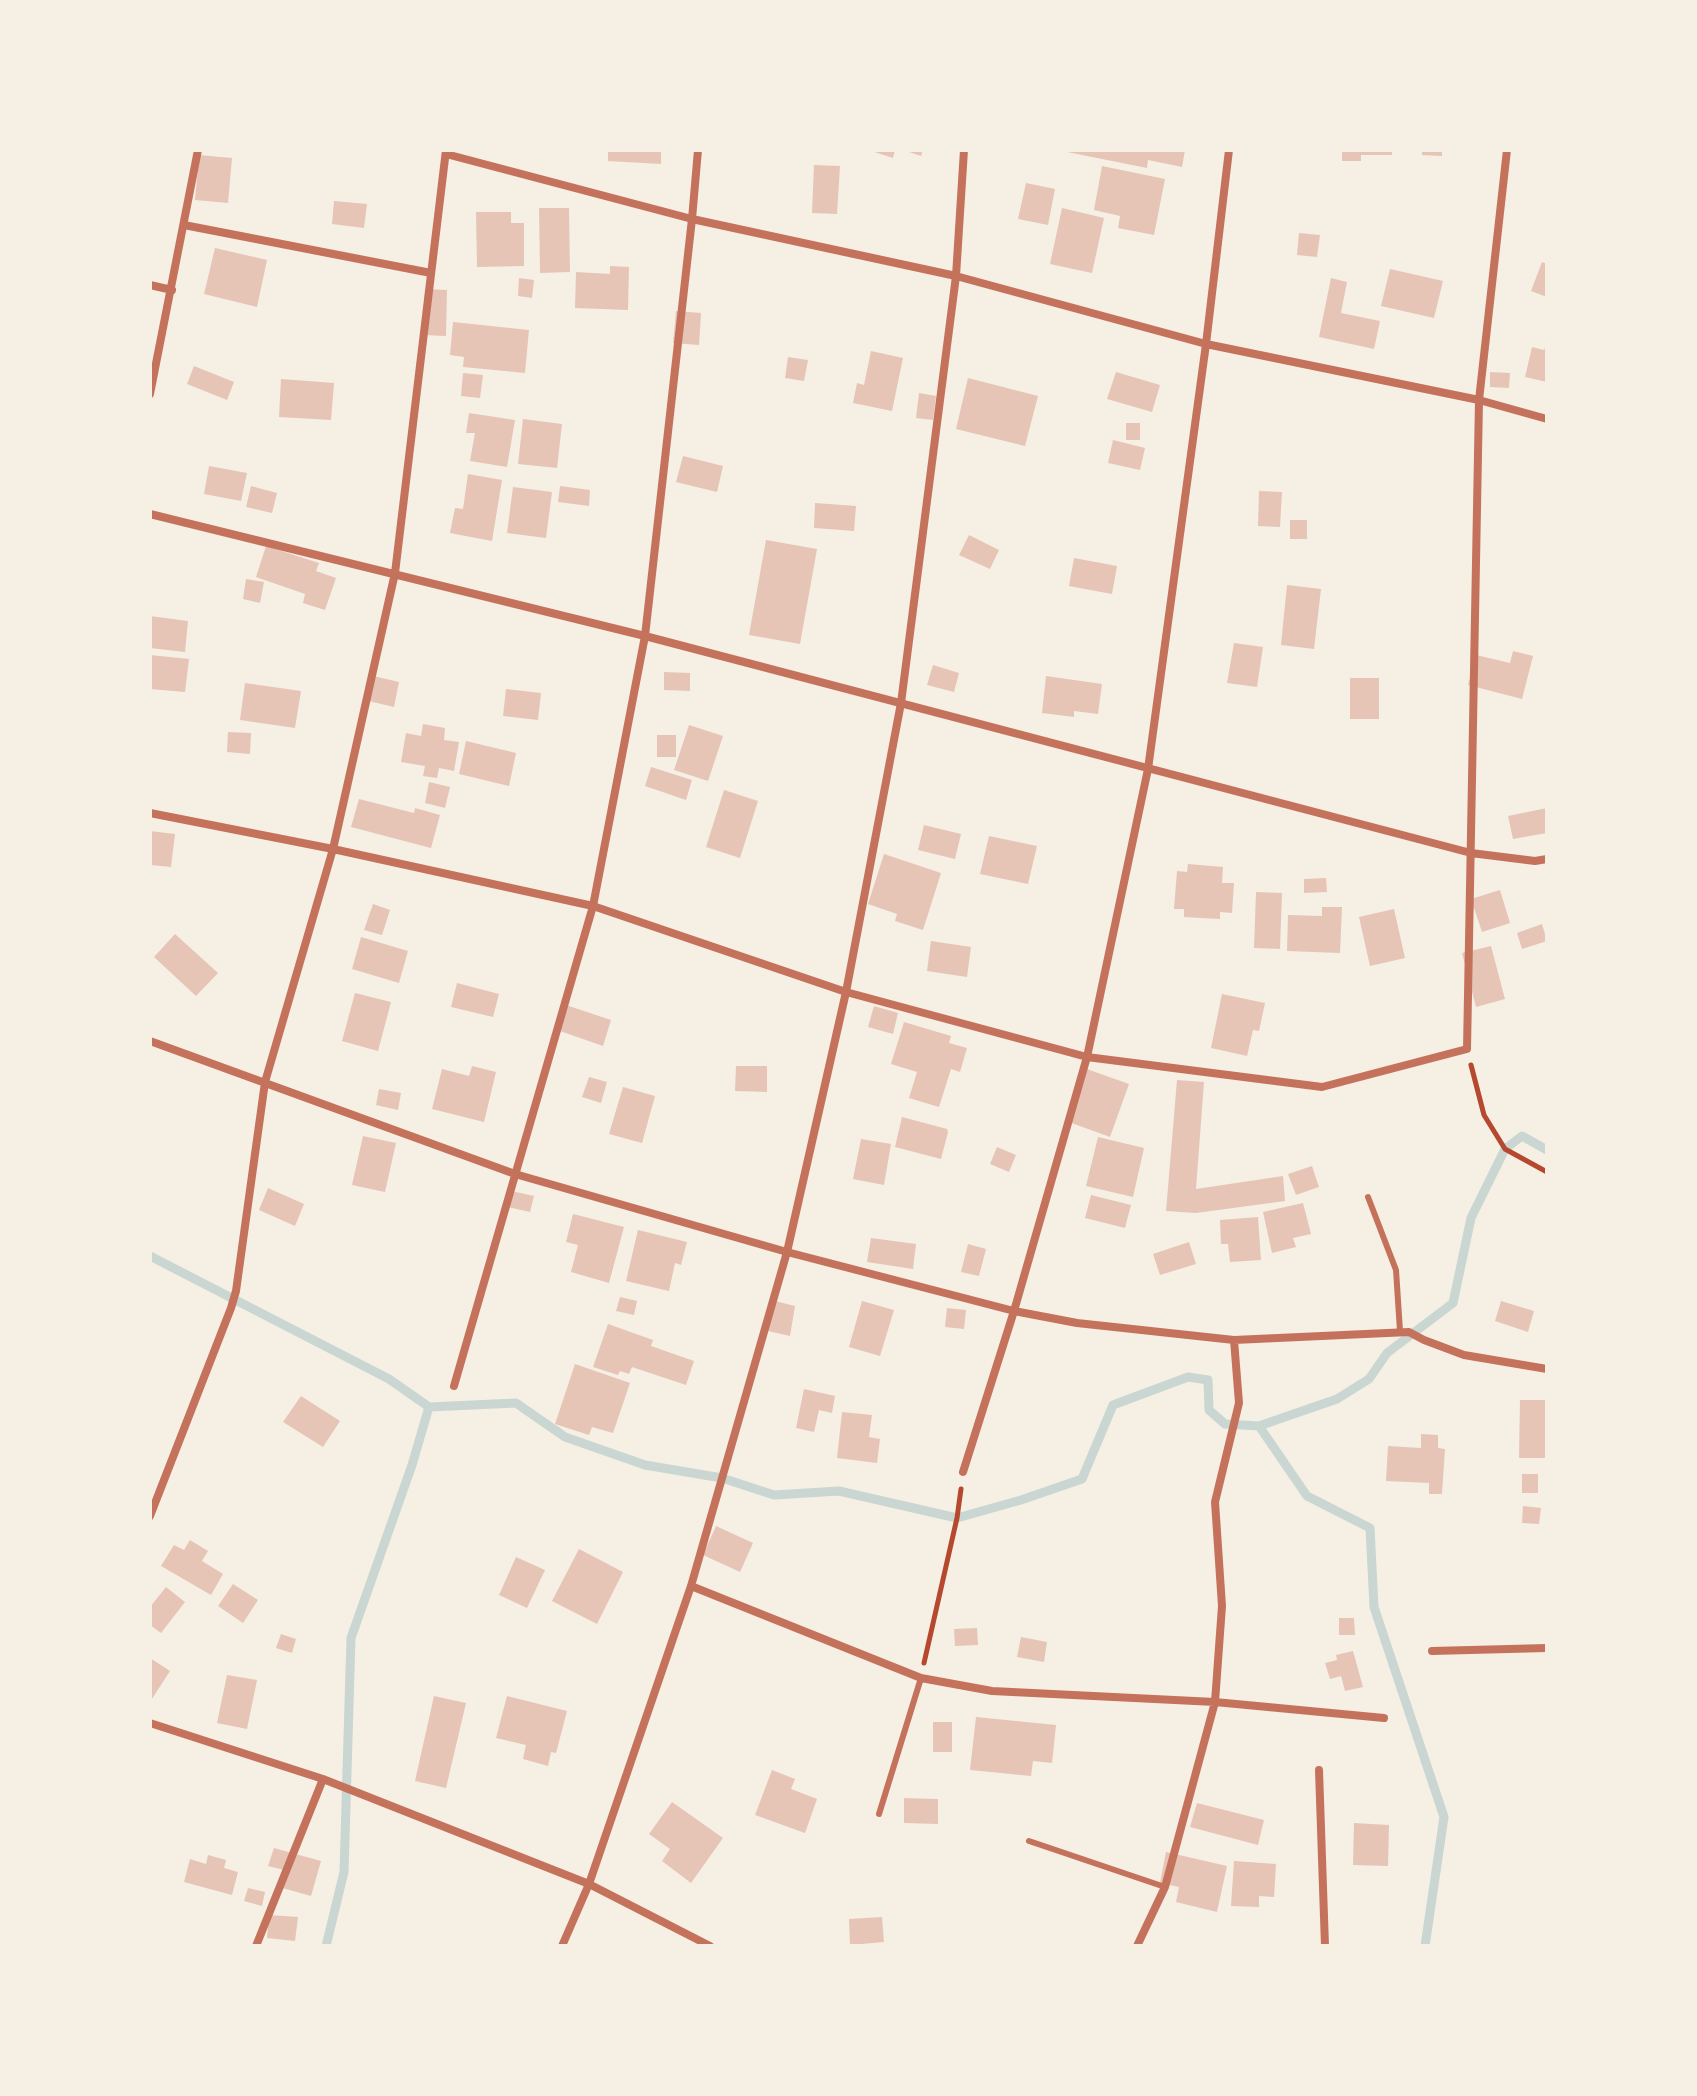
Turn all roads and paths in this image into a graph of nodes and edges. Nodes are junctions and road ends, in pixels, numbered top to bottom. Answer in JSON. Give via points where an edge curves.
{"nodes":[{"id":1,"x":198,"y":150,"type":"edge"},
{"id":2,"x":698,"y":150,"type":"edge"},
{"id":3,"x":964,"y":150,"type":"edge"},
{"id":4,"x":1229,"y":150,"type":"edge"},
{"id":5,"x":1507,"y":150,"type":"edge"},
{"id":6,"x":446,"y":152,"type":"edge"},
{"id":7,"x":692,"y":219,"type":"junction"},
{"id":8,"x":184,"y":225,"type":"junction"},
{"id":9,"x":431,"y":273,"type":"junction"},
{"id":10,"x":956,"y":276,"type":"junction"},
{"id":11,"x":150,"y":285,"type":"edge"},
{"id":12,"x":172,"y":290,"type":"junction"},
{"id":13,"x":1206,"y":344,"type":"junction"},
{"id":14,"x":150,"y":394,"type":"edge"},
{"id":15,"x":1479,"y":400,"type":"junction"},
{"id":16,"x":1547,"y":419,"type":"edge"},
{"id":17,"x":150,"y":514,"type":"edge"},
{"id":18,"x":395,"y":573,"type":"junction"},
{"id":19,"x":645,"y":636,"type":"junction"},
{"id":20,"x":901,"y":703,"type":"junction"},
{"id":21,"x":1148,"y":769,"type":"junction"},
{"id":22,"x":150,"y":813,"type":"edge"},
{"id":23,"x":333,"y":849,"type":"junction"},
{"id":24,"x":1471,"y":853,"type":"junction"},
{"id":25,"x":1547,"y":859,"type":"edge"},
{"id":26,"x":593,"y":906,"type":"junction"},
{"id":27,"x":846,"y":992,"type":"junction"},
{"id":28,"x":150,"y":1041,"type":"edge"},
{"id":29,"x":1467,"y":1049,"type":"junction"},
{"id":30,"x":1087,"y":1057,"type":"junction"},
{"id":31,"x":265,"y":1082,"type":"junction"},
{"id":32,"x":1547,"y":1172,"type":"edge"},
{"id":33,"x":515,"y":1174,"type":"junction"},
{"id":34,"x":1368,"y":1197,"type":"dead end"},
{"id":35,"x":787,"y":1252,"type":"junction"},
{"id":36,"x":1014,"y":1311,"type":"junction"},
{"id":37,"x":1405,"y":1331,"type":"junction"},
{"id":38,"x":1234,"y":1340,"type":"junction"},
{"id":39,"x":1547,"y":1369,"type":"edge"},
{"id":40,"x":454,"y":1386,"type":"dead end"},
{"id":41,"x":963,"y":1472,"type":"joint"},
{"id":42,"x":150,"y":1516,"type":"edge"},
{"id":43,"x":691,"y":1586,"type":"junction"},
{"id":44,"x":1547,"y":1648,"type":"edge"},
{"id":45,"x":1432,"y":1651,"type":"dead end"},
{"id":46,"x":921,"y":1678,"type":"junction"},
{"id":47,"x":1215,"y":1702,"type":"junction"},
{"id":48,"x":1384,"y":1718,"type":"dead end"},
{"id":49,"x":150,"y":1723,"type":"edge"},
{"id":50,"x":1319,"y":1770,"type":"dead end"},
{"id":51,"x":323,"y":1779,"type":"junction"},
{"id":52,"x":879,"y":1814,"type":"dead end"},
{"id":53,"x":1029,"y":1841,"type":"dead end"},
{"id":54,"x":589,"y":1884,"type":"junction"},
{"id":55,"x":1165,"y":1887,"type":"junction"},
{"id":56,"x":256,"y":1946,"type":"edge"},
{"id":57,"x":562,"y":1946,"type":"edge"},
{"id":58,"x":710,"y":1946,"type":"edge"},
{"id":59,"x":1137,"y":1946,"type":"edge"},
{"id":60,"x":1325,"y":1946,"type":"edge"}],
"edges":[{"from":1,"to":8,"type":"street"},
{"from":2,"to":7,"type":"street"},
{"from":3,"to":10,"type":"street"},
{"from":4,"to":13,"type":"street"},
{"from":5,"to":15,"type":"street"},
{"from":6,"to":7,"type":"street"},
{"from":6,"to":9,"type":"street"},
{"from":7,"to":10,"type":"street"},
{"from":7,"to":19,"type":"street"},
{"from":8,"to":9,"type":"street"},
{"from":8,"to":12,"type":"street"},
{"from":9,"to":18,"type":"street"},
{"from":10,"to":13,"type":"street"},
{"from":10,"to":20,"type":"street"},
{"from":11,"to":12,"type":"street"},
{"from":12,"to":14,"type":"street"},
{"from":13,"to":15,"type":"street"},
{"from":13,"to":21,"type":"street"},
{"from":15,"to":16,"type":"street"},
{"from":15,"to":24,"type":"street"},
{"from":17,"to":18,"type":"street"},
{"from":18,"to":19,"type":"street"},
{"from":18,"to":23,"type":"street"},
{"from":19,"to":20,"type":"street"},
{"from":19,"to":26,"type":"street"},
{"from":20,"to":21,"type":"street"},
{"from":20,"to":27,"type":"street"},
{"from":21,"to":24,"type":"street"},
{"from":21,"to":30,"type":"street"},
{"from":22,"to":23,"type":"street"},
{"from":23,"to":26,"type":"street"},
{"from":23,"to":31,"type":"street"},
{"from":24,"to":25,"type":"street"},
{"from":24,"to":29,"type":"street"},
{"from":26,"to":27,"type":"street"},
{"from":26,"to":33,"type":"street"},
{"from":27,"to":30,"type":"street"},
{"from":27,"to":35,"type":"street"},
{"from":28,"to":31,"type":"street"},
{"from":29,"to":30,"type":"street","via":[[1322,1087]]},
{"from":29,"to":32,"type":"path","via":[[1484,1115],[1505,1149]]},
{"from":30,"to":36,"type":"street"},
{"from":31,"to":33,"type":"street"},
{"from":31,"to":42,"type":"street","via":[[236,1291]]},
{"from":33,"to":35,"type":"street"},
{"from":33,"to":40,"type":"street"},
{"from":34,"to":37,"type":"lane","via":[[1396,1270]]},
{"from":35,"to":36,"type":"street"},
{"from":35,"to":43,"type":"street"},
{"from":36,"to":38,"type":"street"},
{"from":36,"to":41,"type":"street"},
{"from":37,"to":38,"type":"street"},
{"from":37,"to":39,"type":"street","via":[[1464,1355]]},
{"from":38,"to":47,"type":"street","via":[[1239,1403],[1215,1502],[1222,1606]]},
{"from":41,"to":46,"type":"path"},
{"from":43,"to":46,"type":"street"},
{"from":43,"to":54,"type":"street"},
{"from":44,"to":45,"type":"street"},
{"from":46,"to":47,"type":"street","via":[[992,1691]]},
{"from":46,"to":52,"type":"lane"},
{"from":47,"to":48,"type":"street"},
{"from":47,"to":55,"type":"street"},
{"from":49,"to":51,"type":"street"},
{"from":50,"to":60,"type":"street"},
{"from":51,"to":54,"type":"street"},
{"from":51,"to":56,"type":"street"},
{"from":53,"to":55,"type":"lane"},
{"from":54,"to":57,"type":"street"},
{"from":54,"to":58,"type":"street"},
{"from":55,"to":59,"type":"street"}]}
